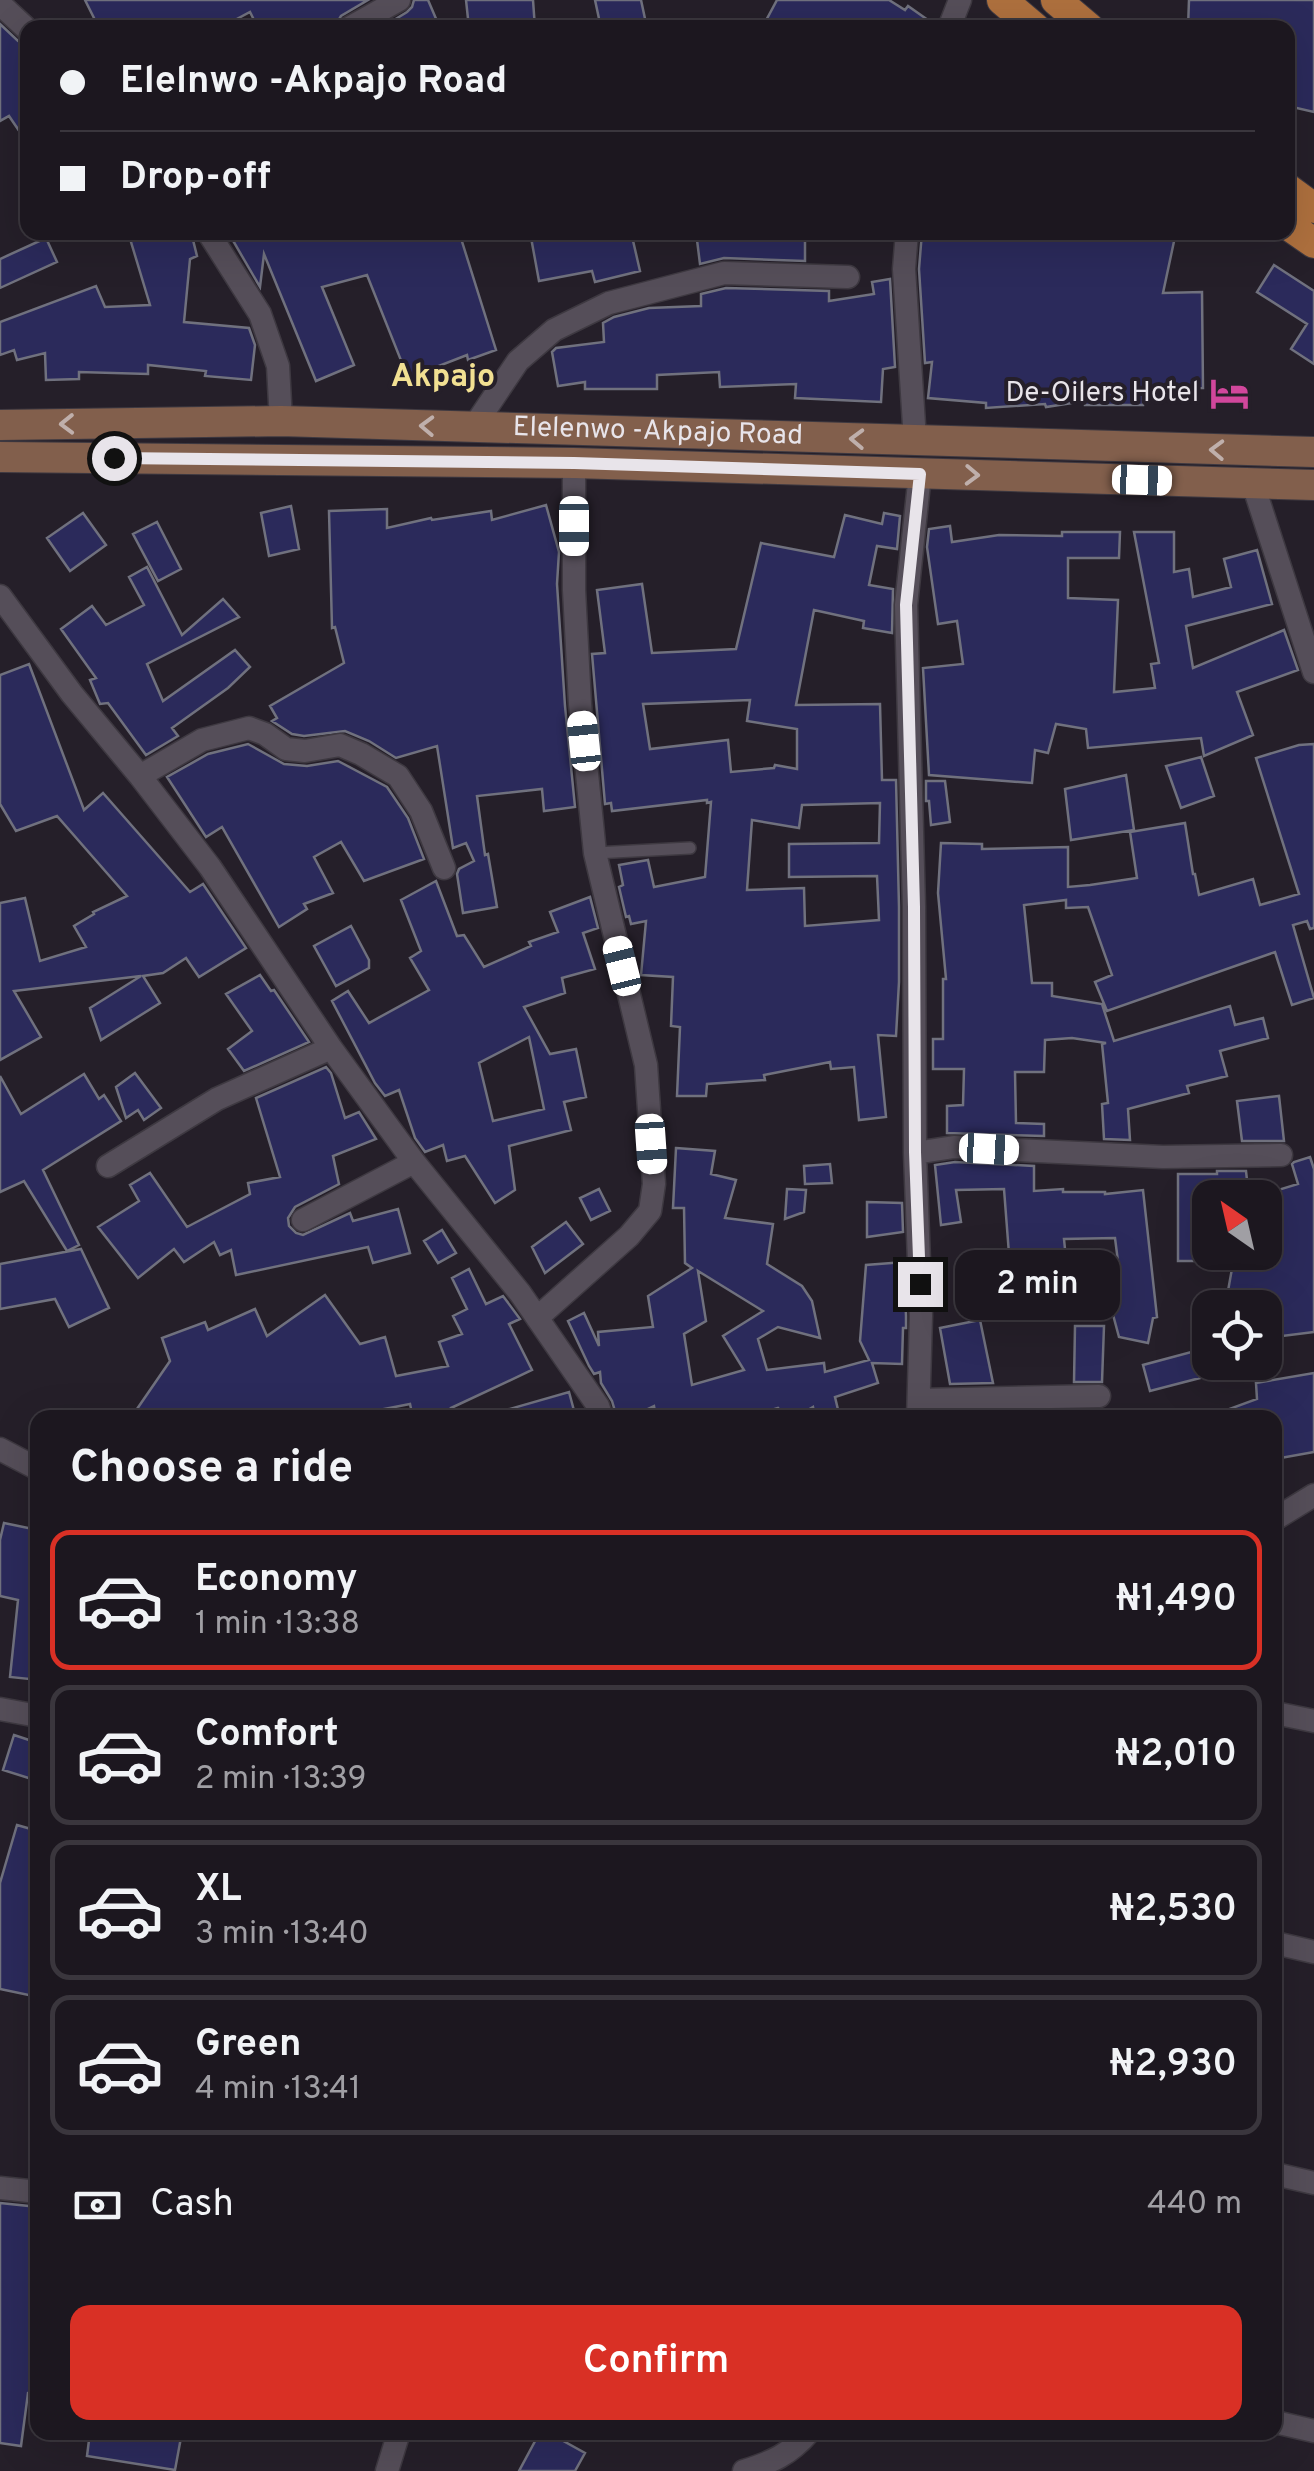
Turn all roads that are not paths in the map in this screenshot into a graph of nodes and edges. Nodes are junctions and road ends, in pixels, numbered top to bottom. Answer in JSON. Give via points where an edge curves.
{"nodes":[{"id":1,"x":399,"y":0,"type":"edge"},
{"id":2,"x":1002,"y":0,"type":"edge"},
{"id":3,"x":1056,"y":0,"type":"edge"},
{"id":4,"x":0,"y":4,"type":"edge"},
{"id":5,"x":363,"y":20,"type":"edge"},
{"id":6,"x":1026,"y":20,"type":"edge"},
{"id":7,"x":1080,"y":20,"type":"edge"},
{"id":8,"x":20,"y":23,"type":"edge"},
{"id":9,"x":213,"y":240,"type":"edge"},
{"id":10,"x":906,"y":240,"type":"edge"},
{"id":11,"x":848,"y":277,"type":"dead end"},
{"id":12,"x":281,"y":421,"type":"junction"},
{"id":13,"x":0,"y":425,"type":"edge"},
{"id":14,"x":473,"y":428,"type":"junction"},
{"id":15,"x":914,"y":440,"type":"junction"},
{"id":16,"x":1314,"y":452,"type":"edge"},
{"id":17,"x":0,"y":456,"type":"edge"},
{"id":18,"x":574,"y":463,"type":"junction"},
{"id":19,"x":920,"y":474,"type":"junction"},
{"id":20,"x":1254,"y":484,"type":"junction"},
{"id":21,"x":1314,"y":485,"type":"edge"},
{"id":22,"x":0,"y":596,"type":"edge"},
{"id":23,"x":1314,"y":672,"type":"edge"},
{"id":24,"x":140,"y":776,"type":"junction"},
{"id":25,"x":690,"y":848,"type":"dead end"},
{"id":26,"x":595,"y":853,"type":"junction"},
{"id":27,"x":444,"y":868,"type":"dead end"},
{"id":28,"x":331,"y":1048,"type":"junction"},
{"id":29,"x":915,"y":1152,"type":"junction"},
{"id":30,"x":1281,"y":1155,"type":"dead end"},
{"id":31,"x":414,"y":1162,"type":"junction"},
{"id":32,"x":108,"y":1166,"type":"dead end"},
{"id":33,"x":302,"y":1220,"type":"dead end"},
{"id":34,"x":537,"y":1318,"type":"junction"},
{"id":35,"x":1099,"y":1396,"type":"dead end"},
{"id":36,"x":919,"y":1409,"type":"edge"},
{"id":37,"x":599,"y":1410,"type":"edge"},
{"id":38,"x":0,"y":1449,"type":"edge"},
{"id":39,"x":30,"y":1465,"type":"edge"},
{"id":40,"x":1314,"y":1495,"type":"edge"},
{"id":41,"x":1282,"y":1515,"type":"edge"},
{"id":42,"x":0,"y":1709,"type":"edge"},
{"id":43,"x":30,"y":1711,"type":"edge"},
{"id":44,"x":1282,"y":1714,"type":"edge"},
{"id":45,"x":1314,"y":1721,"type":"edge"},
{"id":46,"x":1282,"y":1945,"type":"edge"},
{"id":47,"x":1314,"y":1952,"type":"edge"},
{"id":48,"x":1282,"y":2176,"type":"edge"},
{"id":49,"x":1314,"y":2183,"type":"edge"},
{"id":50,"x":0,"y":2188,"type":"edge"},
{"id":51,"x":30,"y":2191,"type":"edge"},
{"id":52,"x":1282,"y":2424,"type":"edge"},
{"id":53,"x":1314,"y":2431,"type":"edge"},
{"id":54,"x":397,"y":2440,"type":"edge"},
{"id":55,"x":802,"y":2440,"type":"edge"},
{"id":56,"x":387,"y":2471,"type":"edge"},
{"id":57,"x":744,"y":2471,"type":"edge"}],
"edges":[{"from":1,"to":5,"type":"street"},
{"from":2,"to":6,"type":"main road"},
{"from":3,"to":7,"type":"main road"},
{"from":4,"to":8,"type":"street"},
{"from":9,"to":12,"type":"street","via":[[260,314],[278,366]]},
{"from":10,"to":15,"type":"street"},
{"from":11,"to":14,"type":"street","via":[[724,273],[609,302],[554,330],[518,361]]},
{"from":12,"to":13,"type":"main road","name":"Elelenwo -Akpajo Road","one_way":true},
{"from":14,"to":12,"type":"main road","name":"Elelenwo -Akpajo Road","one_way":true},
{"from":15,"to":14,"type":"main road","name":"Elelenwo -Akpajo Road","one_way":true},
{"from":16,"to":15,"type":"main road","name":"Elelenwo -Akpajo Road","one_way":true},
{"from":17,"to":18,"type":"main road"},
{"from":18,"to":19,"type":"main road"},
{"from":18,"to":26,"type":"street","via":[[580,704]]},
{"from":19,"to":20,"type":"main road","one_way":true},
{"from":19,"to":29,"type":"street","via":[[906,605]]},
{"from":20,"to":21,"type":"main road"},
{"from":20,"to":23,"type":"street"},
{"from":22,"to":24,"type":"street"},
{"from":24,"to":27,"type":"street","via":[[202,740],[249,728],[286,749],[340,745],[398,776]]},
{"from":24,"to":28,"type":"street"},
{"from":25,"to":26,"type":"lane"},
{"from":26,"to":34,"type":"street","via":[[646,1065],[654,1184],[650,1211],[629,1236]]},
{"from":28,"to":31,"type":"street"},
{"from":28,"to":32,"type":"street","via":[[218,1099]]},
{"from":29,"to":30,"type":"street","via":[[954,1147],[1162,1158]]},
{"from":29,"to":36,"type":"street"},
{"from":31,"to":33,"type":"street"},
{"from":31,"to":34,"type":"street"},
{"from":34,"to":37,"type":"street"},
{"from":35,"to":36,"type":"street"},
{"from":38,"to":39,"type":"street"},
{"from":40,"to":41,"type":"street"},
{"from":42,"to":43,"type":"street"},
{"from":44,"to":45,"type":"street"},
{"from":46,"to":47,"type":"street"},
{"from":48,"to":49,"type":"street"},
{"from":50,"to":51,"type":"street"},
{"from":52,"to":53,"type":"street"},
{"from":54,"to":56,"type":"street"},
{"from":55,"to":57,"type":"street","via":[[776,2460]]}]}
